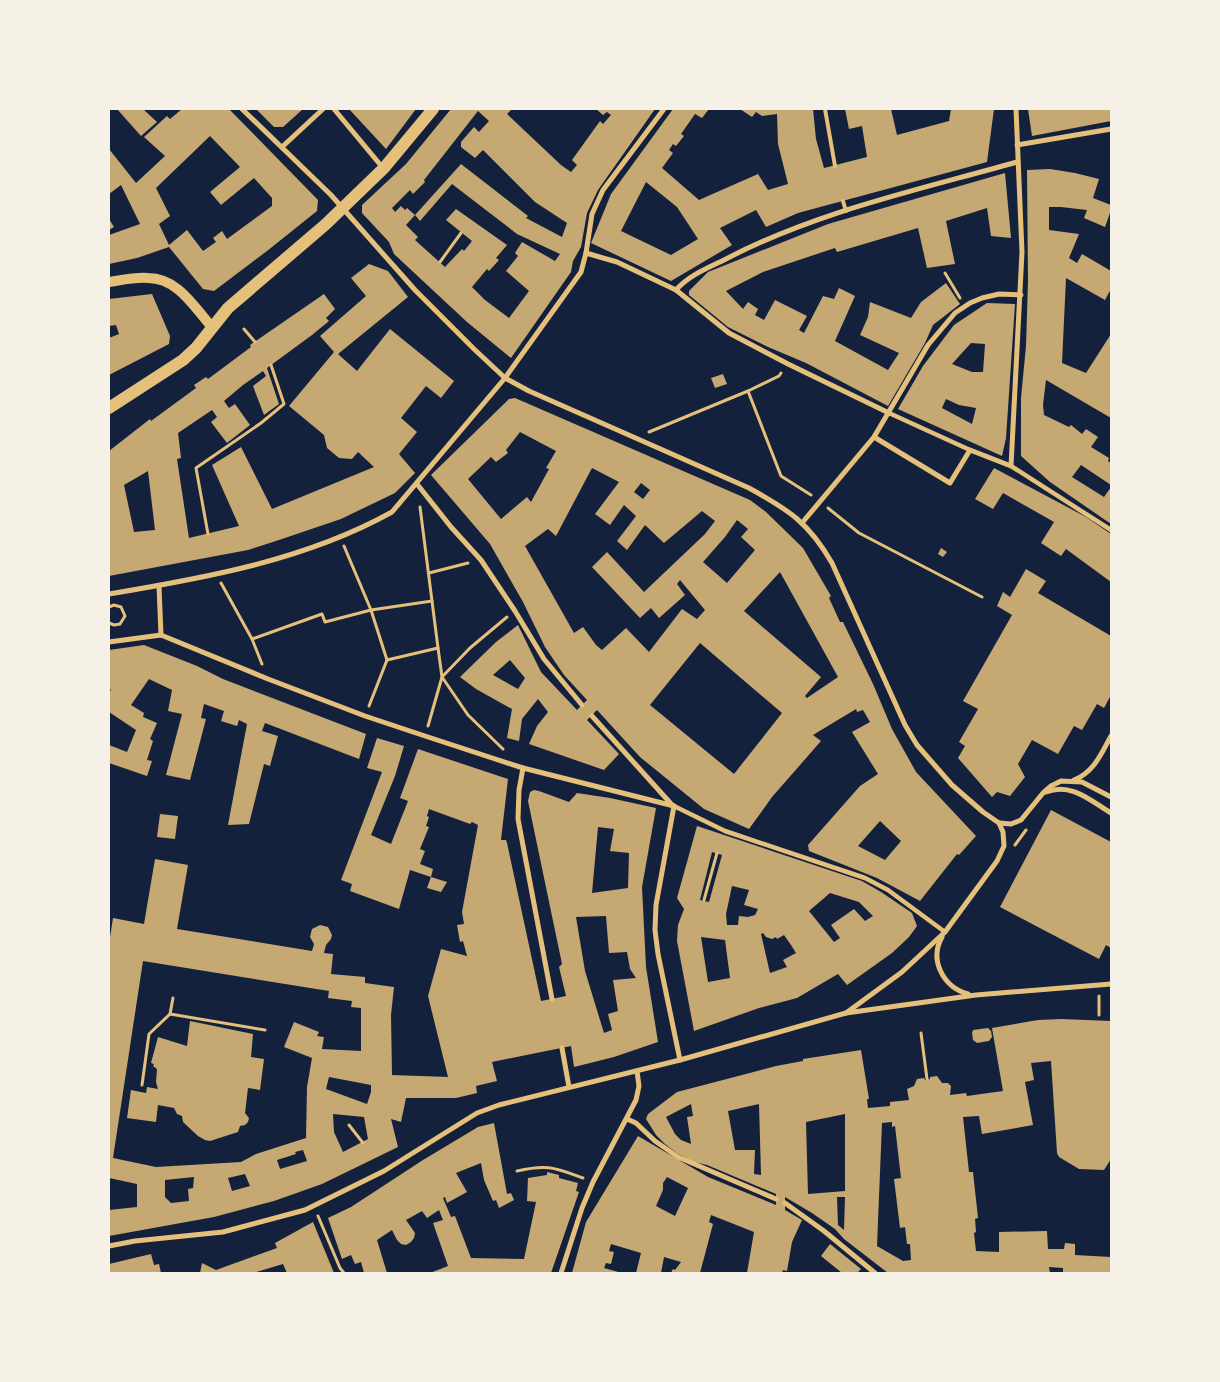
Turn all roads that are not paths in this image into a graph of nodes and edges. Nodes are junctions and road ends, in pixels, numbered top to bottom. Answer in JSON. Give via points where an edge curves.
{"nodes":[{"id":1,"x":242,"y":109,"type":"edge"},
{"id":2,"x":323,"y":109,"type":"edge"},
{"id":3,"x":334,"y":109,"type":"edge"},
{"id":4,"x":433,"y":109,"type":"edge"},
{"id":5,"x":664,"y":109,"type":"edge"},
{"id":6,"x":825,"y":109,"type":"edge"},
{"id":7,"x":1016,"y":109,"type":"edge"},
{"id":8,"x":1111,"y":129,"type":"edge"},
{"id":9,"x":1017,"y":145,"type":"junction"},
{"id":10,"x":282,"y":146,"type":"junction"},
{"id":11,"x":1017,"y":162,"type":"junction"},
{"id":12,"x":835,"y":166,"type":"dead end"},
{"id":13,"x":384,"y":168,"type":"junction"},
{"id":14,"x":843,"y":200,"type":"dead end"},
{"id":15,"x":342,"y":208,"type":"junction"},
{"id":16,"x":846,"y":210,"type":"junction"},
{"id":17,"x":586,"y":253,"type":"junction"},
{"id":18,"x":109,"y":282,"type":"edge"},
{"id":19,"x":676,"y":290,"type":"junction"},
{"id":20,"x":1021,"y":294,"type":"junction"},
{"id":21,"x":212,"y":327,"type":"junction"},
{"id":22,"x":505,"y":378,"type":"junction"},
{"id":23,"x":109,"y":408,"type":"edge"},
{"id":24,"x":889,"y":413,"type":"junction"},
{"id":25,"x":874,"y":437,"type":"junction"},
{"id":26,"x":970,"y":450,"type":"junction"},
{"id":27,"x":1011,"y":466,"type":"junction"},
{"id":28,"x":417,"y":484,"type":"junction"},
{"id":29,"x":802,"y":522,"type":"junction"},
{"id":30,"x":1111,"y":530,"type":"edge"},
{"id":31,"x":159,"y":586,"type":"junction"},
{"id":32,"x":109,"y":594,"type":"edge"},
{"id":33,"x":161,"y":635,"type":"junction"},
{"id":34,"x":109,"y":642,"type":"edge"},
{"id":35,"x":582,"y":705,"type":"dead end"},
{"id":36,"x":592,"y":716,"type":"dead end"},
{"id":37,"x":1111,"y":736,"type":"edge"},
{"id":38,"x":523,"y":768,"type":"junction"},
{"id":39,"x":1072,"y":781,"type":"junction"},
{"id":40,"x":1044,"y":793,"type":"junction"},
{"id":41,"x":1111,"y":797,"type":"edge"},
{"id":42,"x":674,"y":806,"type":"junction"},
{"id":43,"x":1111,"y":813,"type":"edge"},
{"id":44,"x":998,"y":823,"type":"junction"},
{"id":45,"x":945,"y":932,"type":"junction"},
{"id":46,"x":1111,"y":984,"type":"edge"},
{"id":47,"x":976,"y":994,"type":"junction"},
{"id":48,"x":552,"y":999,"type":"dead end"},
{"id":49,"x":846,"y":1013,"type":"junction"},
{"id":50,"x":562,"y":1048,"type":"dead end"},
{"id":51,"x":680,"y":1060,"type":"junction"},
{"id":52,"x":637,"y":1070,"type":"junction"},
{"id":53,"x":569,"y":1087,"type":"junction"},
{"id":54,"x":627,"y":1119,"type":"junction"},
{"id":55,"x":776,"y":1199,"type":"dead end"},
{"id":56,"x":785,"y":1203,"type":"dead end"},
{"id":57,"x":109,"y":1246,"type":"edge"},
{"id":58,"x":561,"y":1273,"type":"edge"},
{"id":59,"x":875,"y":1273,"type":"edge"}],
"edges":[{"from":1,"to":10,"type":"street"},
{"from":2,"to":10,"type":"street"},
{"from":3,"to":13,"type":"street"},
{"from":4,"to":13,"type":"main road"},
{"from":5,"to":17,"type":"street","via":[[603,190],[592,214]]},
{"from":6,"to":12,"type":"lane"},
{"from":7,"to":9,"type":"street"},
{"from":8,"to":9,"type":"street"},
{"from":9,"to":11,"type":"street"},
{"from":10,"to":15,"type":"street"},
{"from":11,"to":16,"type":"street"},
{"from":11,"to":20,"type":"street"},
{"from":13,"to":15,"type":"main road"},
{"from":14,"to":16,"type":"lane"},
{"from":15,"to":21,"type":"main road","via":[[228,308]]},
{"from":15,"to":22,"type":"street","via":[[415,290]]},
{"from":16,"to":19,"type":"street","via":[[742,250],[683,282]]},
{"from":17,"to":19,"type":"street","via":[[617,262]]},
{"from":17,"to":22,"type":"street","via":[[581,272]]},
{"from":18,"to":21,"type":"main road","via":[[161,279],[180,290]]},
{"from":19,"to":24,"type":"street","via":[[729,333]]},
{"from":20,"to":24,"type":"street","via":[[982,298],[955,313],[928,346]]},
{"from":20,"to":27,"type":"street"},
{"from":21,"to":23,"type":"main road","via":[[183,360]]},
{"from":22,"to":28,"type":"street"},
{"from":22,"to":29,"type":"street","via":[[529,392],[748,488]]},
{"from":24,"to":25,"type":"street"},
{"from":24,"to":26,"type":"street"},
{"from":25,"to":26,"type":"street","via":[[950,483]]},
{"from":25,"to":29,"type":"street"},
{"from":26,"to":27,"type":"street"},
{"from":27,"to":30,"type":"street"},
{"from":28,"to":31,"type":"street","via":[[392,512],[371,524],[295,553]]},
{"from":28,"to":35,"type":"street","via":[[481,560],[544,659]]},
{"from":29,"to":44,"type":"street","via":[[820,542],[832,563],[917,746],[952,785]]},
{"from":31,"to":32,"type":"street"},
{"from":31,"to":33,"type":"street"},
{"from":33,"to":34,"type":"street"},
{"from":33,"to":38,"type":"street","via":[[365,716]]},
{"from":36,"to":42,"type":"street"},
{"from":37,"to":39,"type":"street","via":[[1091,770]]},
{"from":38,"to":42,"type":"street"},
{"from":38,"to":48,"type":"street","via":[[518,819]]},
{"from":39,"to":40,"type":"street","via":[[1061,781]]},
{"from":39,"to":41,"type":"street","via":[[1092,786]]},
{"from":40,"to":43,"type":"street","via":[[1068,789]]},
{"from":40,"to":44,"type":"street","via":[[1021,820],[1011,824]]},
{"from":42,"to":45,"type":"street","via":[[713,827],[865,878],[888,890]]},
{"from":42,"to":51,"type":"street","via":[[656,905],[655,930]]},
{"from":44,"to":45,"type":"street","via":[[1005,839],[1001,854]]},
{"from":45,"to":47,"type":"street","via":[[938,943],[939,970],[952,987]]},
{"from":45,"to":49,"type":"street","via":[[902,972]]},
{"from":46,"to":47,"type":"street"},
{"from":47,"to":49,"type":"street"},
{"from":49,"to":51,"type":"street"},
{"from":50,"to":53,"type":"street"},
{"from":51,"to":52,"type":"street"},
{"from":52,"to":53,"type":"street"},
{"from":52,"to":54,"type":"street","via":[[639,1086]]},
{"from":53,"to":57,"type":"street","via":[[499,1104],[477,1113],[384,1172],[314,1206],[223,1232],[135,1240]]},
{"from":54,"to":55,"type":"street","via":[[678,1157]]},
{"from":54,"to":58,"type":"street","via":[[593,1182]]},
{"from":56,"to":59,"type":"street"}]}
